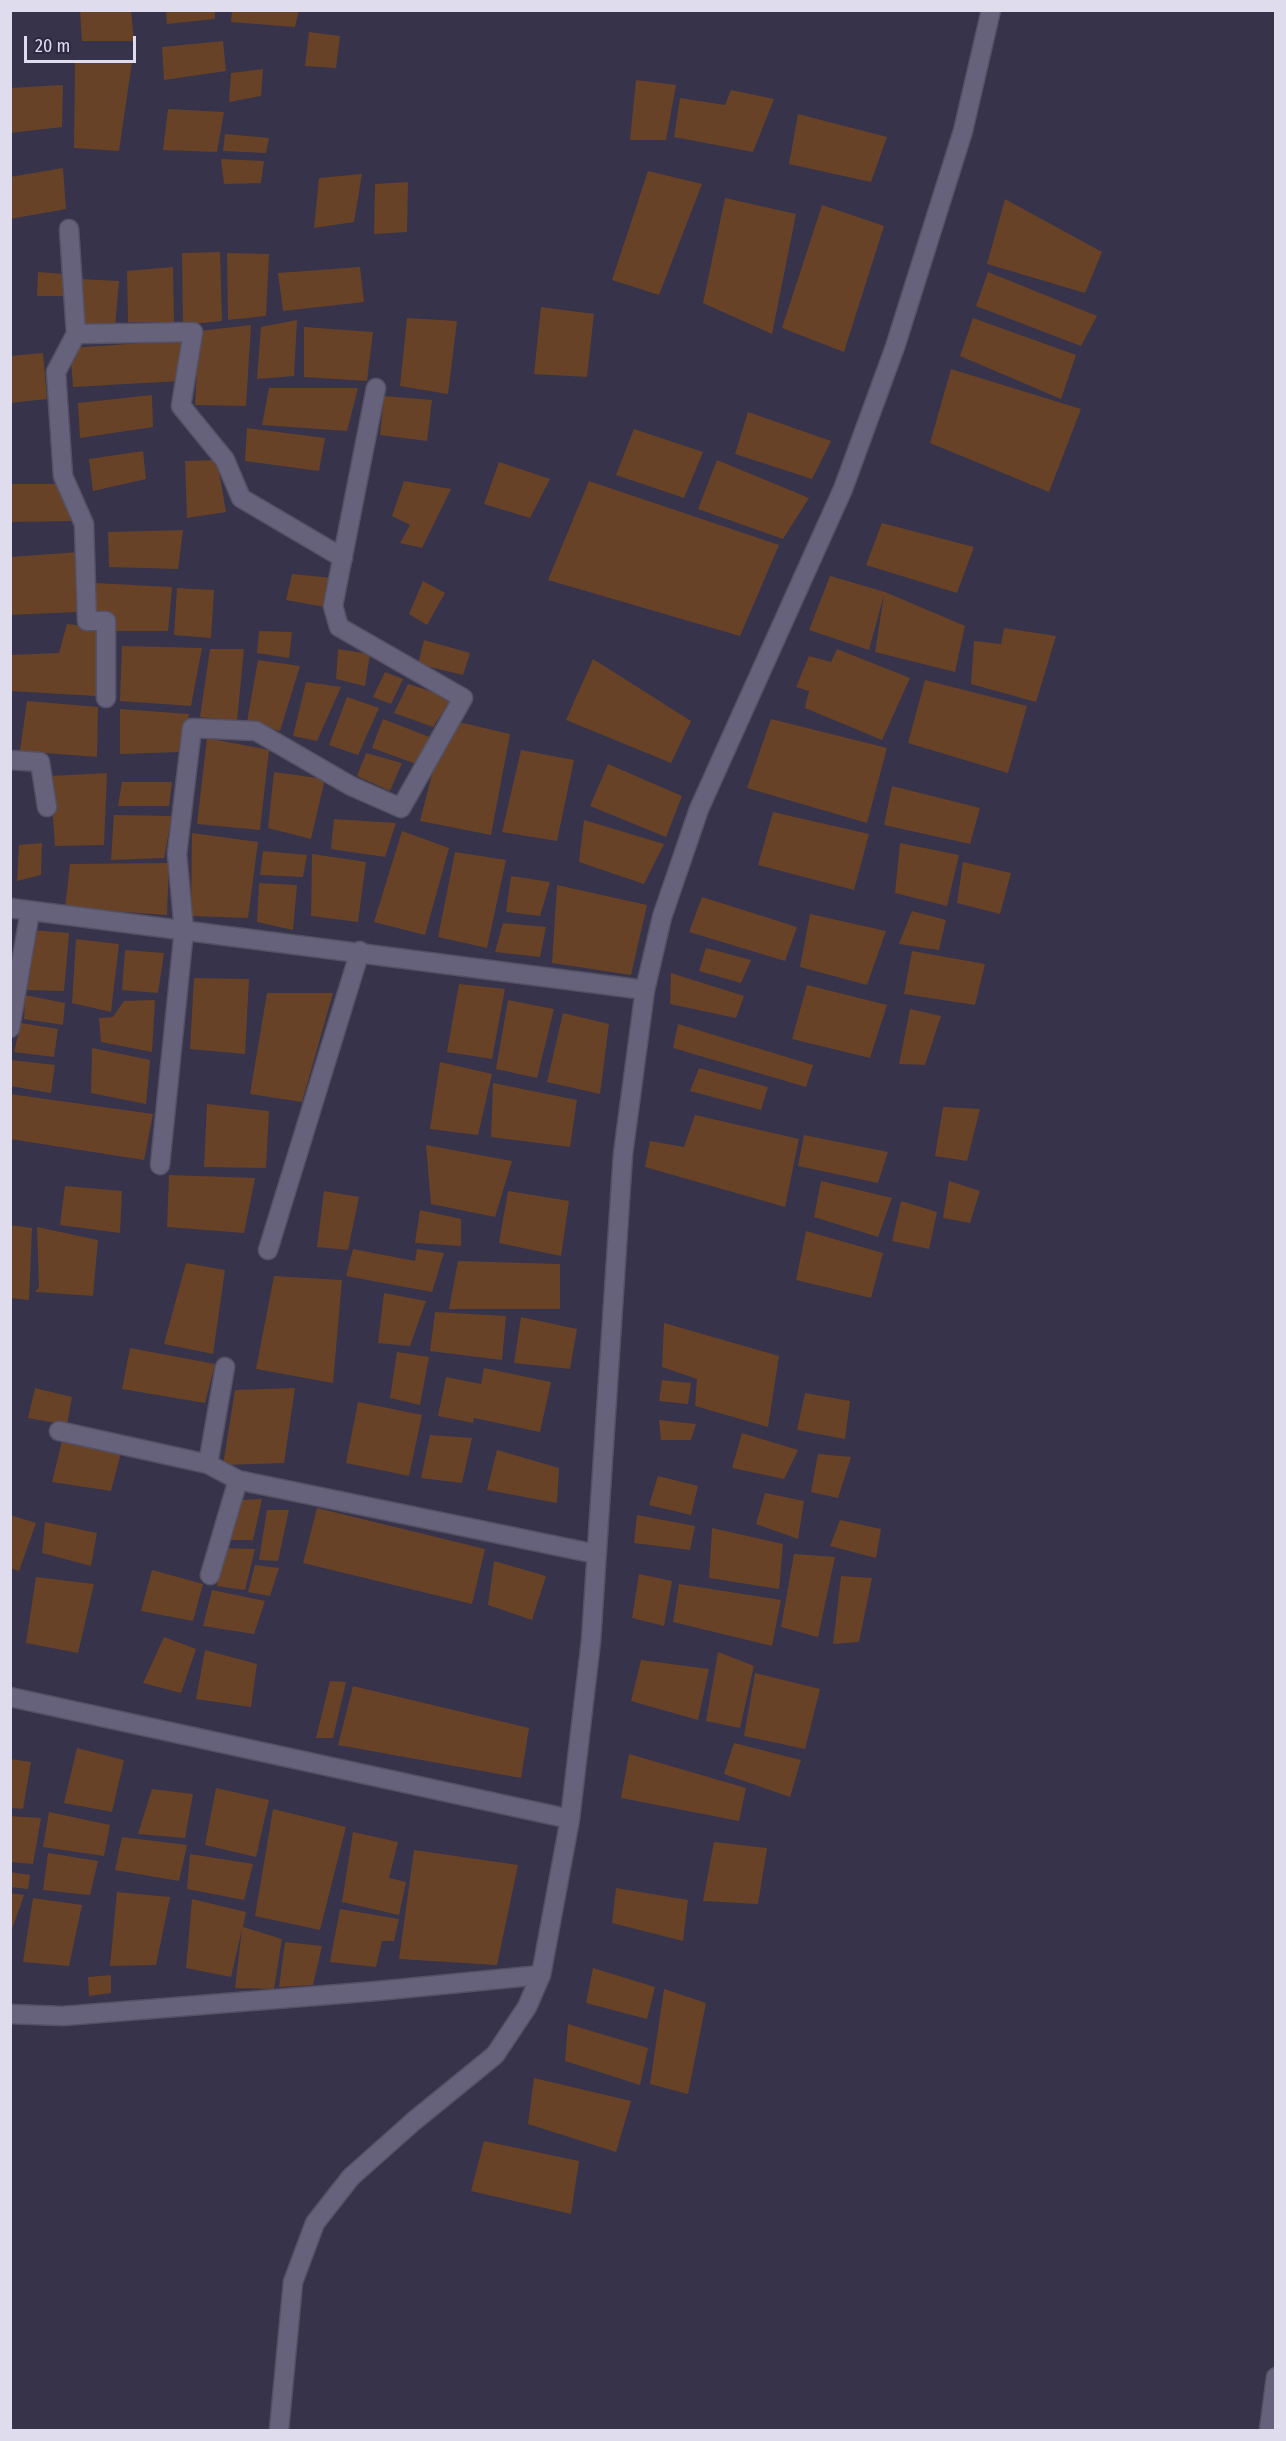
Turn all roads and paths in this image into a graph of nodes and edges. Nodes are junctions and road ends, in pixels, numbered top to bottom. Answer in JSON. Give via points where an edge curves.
{"nodes":[{"id":1,"x":991,"y":10,"type":"edge"},
{"id":2,"x":69,"y":229,"type":"dead end"},
{"id":3,"x":76,"y":334,"type":"junction"},
{"id":4,"x":376,"y":388,"type":"dead end"},
{"id":5,"x":343,"y":558,"type":"junction"},
{"id":6,"x":106,"y":698,"type":"dead end"},
{"id":7,"x":10,"y":760,"type":"edge"},
{"id":8,"x":47,"y":807,"type":"dead end"},
{"id":9,"x":10,"y":908,"type":"edge"},
{"id":10,"x":30,"y":911,"type":"junction"},
{"id":11,"x":184,"y":930,"type":"junction"},
{"id":12,"x":360,"y":951,"type":"junction"},
{"id":13,"x":645,"y":990,"type":"junction"},
{"id":14,"x":10,"y":1028,"type":"edge"},
{"id":15,"x":160,"y":1165,"type":"dead end"},
{"id":16,"x":268,"y":1250,"type":"dead end"},
{"id":17,"x":225,"y":1367,"type":"dead end"},
{"id":18,"x":58,"y":1431,"type":"dead end"},
{"id":19,"x":208,"y":1464,"type":"junction"},
{"id":20,"x":238,"y":1480,"type":"junction"},
{"id":21,"x":596,"y":1554,"type":"junction"},
{"id":22,"x":210,"y":1575,"type":"dead end"},
{"id":23,"x":10,"y":1697,"type":"edge"},
{"id":24,"x":570,"y":1819,"type":"junction"},
{"id":25,"x":541,"y":1975,"type":"junction"},
{"id":26,"x":10,"y":2014,"type":"edge"},
{"id":27,"x":1275,"y":2377,"type":"edge"},
{"id":28,"x":279,"y":2430,"type":"edge"},
{"id":29,"x":1269,"y":2430,"type":"edge"}],
"edges":[{"from":1,"to":13,"type":"street","via":[[963,131],[895,346],[843,489],[699,809],[662,916]]},
{"from":2,"to":3,"type":"street"},
{"from":3,"to":5,"type":"street","via":[[193,332],[181,406],[225,460],[241,498]]},
{"from":3,"to":6,"type":"street","via":[[56,372],[63,476],[84,524],[87,621],[106,621]]},
{"from":4,"to":5,"type":"street"},
{"from":5,"to":11,"type":"street","via":[[333,606],[339,627],[463,698],[401,808],[351,786],[256,731],[192,728],[177,854]]},
{"from":7,"to":8,"type":"street","via":[[40,762]]},
{"from":9,"to":10,"type":"street"},
{"from":10,"to":11,"type":"street"},
{"from":10,"to":14,"type":"street"},
{"from":11,"to":12,"type":"street"},
{"from":11,"to":15,"type":"street"},
{"from":12,"to":13,"type":"street"},
{"from":12,"to":16,"type":"street"},
{"from":13,"to":21,"type":"street","via":[[623,1154]]},
{"from":17,"to":19,"type":"street"},
{"from":18,"to":19,"type":"street"},
{"from":19,"to":20,"type":"street"},
{"from":20,"to":21,"type":"street"},
{"from":20,"to":22,"type":"street"},
{"from":21,"to":24,"type":"street","via":[[591,1641]]},
{"from":23,"to":24,"type":"street"},
{"from":24,"to":25,"type":"street"},
{"from":25,"to":26,"type":"street","via":[[63,2016]]},
{"from":25,"to":28,"type":"street","via":[[527,2007],[495,2055],[351,2177],[315,2223],[293,2282]]},
{"from":27,"to":29,"type":"street"}]}
